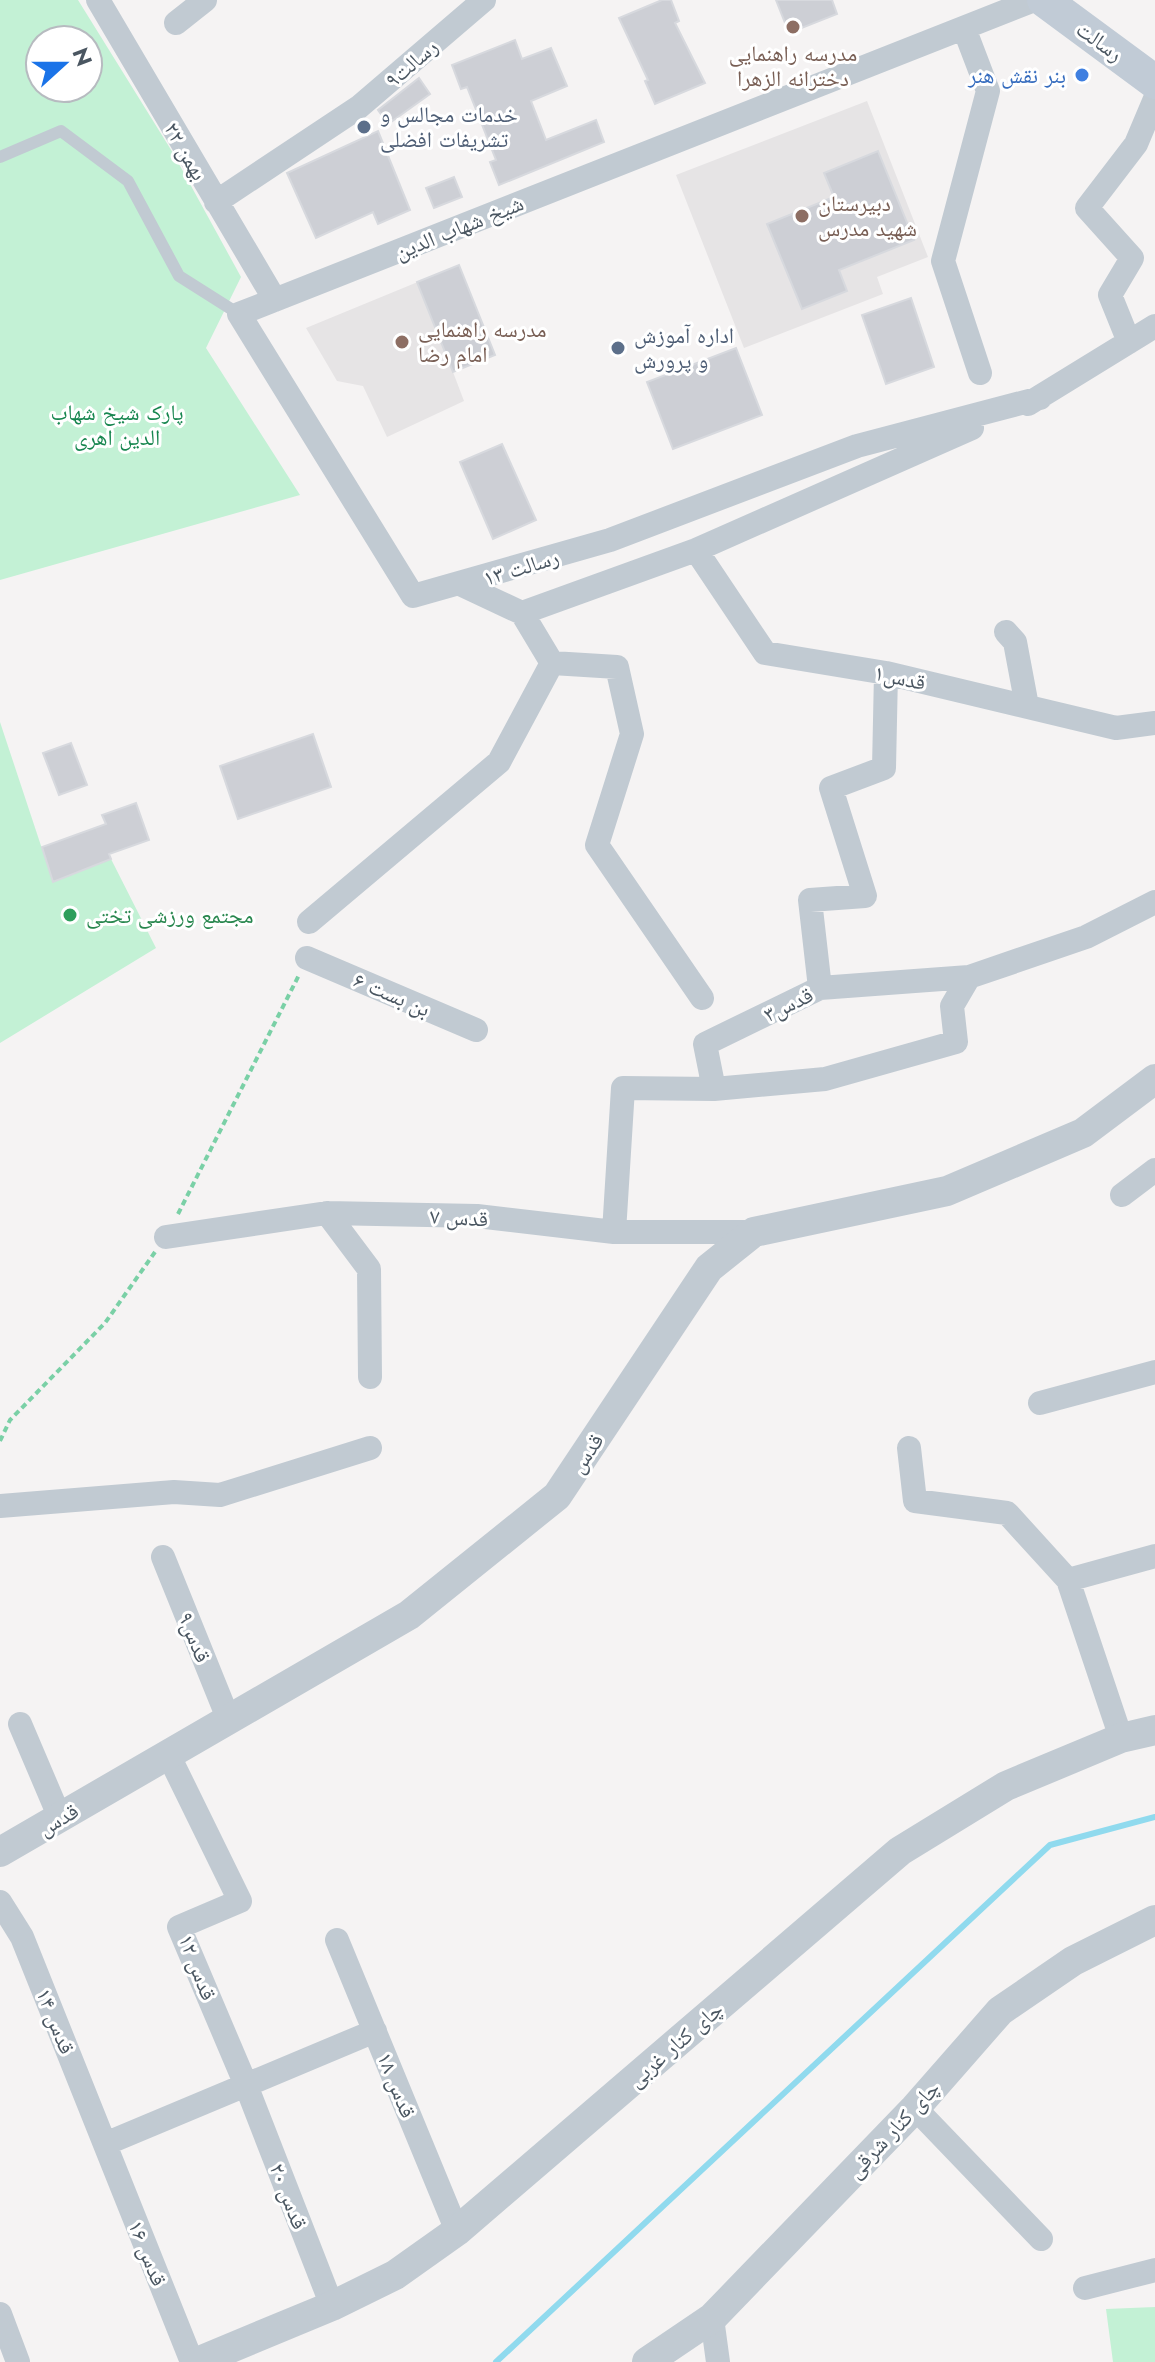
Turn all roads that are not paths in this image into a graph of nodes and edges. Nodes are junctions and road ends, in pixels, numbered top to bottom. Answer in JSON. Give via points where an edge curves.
{"nodes":[{"id":1,"x":98,"y":0,"type":"edge"},
{"id":2,"x":205,"y":0,"type":"edge"},
{"id":3,"x":484,"y":0,"type":"edge"},
{"id":4,"x":1034,"y":0,"type":"edge"},
{"id":5,"x":1044,"y":0,"type":"edge"},
{"id":6,"x":176,"y":23,"type":"dead end"},
{"id":7,"x":964,"y":28,"type":"junction"},
{"id":8,"x":1155,"y":82,"type":"edge"},
{"id":9,"x":1155,"y":99,"type":"edge"},
{"id":10,"x":0,"y":157,"type":"edge"},
{"id":11,"x":216,"y":202,"type":"junction"},
{"id":12,"x":275,"y":300,"type":"junction"},
{"id":13,"x":239,"y":314,"type":"junction"},
{"id":14,"x":1155,"y":326,"type":"edge"},
{"id":15,"x":1129,"y":342,"type":"junction"},
{"id":16,"x":980,"y":373,"type":"dead end"},
{"id":17,"x":1040,"y":398,"type":"junction"},
{"id":18,"x":696,"y":550,"type":"junction"},
{"id":19,"x":462,"y":585,"type":"junction"},
{"id":20,"x":522,"y":613,"type":"junction"},
{"id":21,"x":1006,"y":632,"type":"dead end"},
{"id":22,"x":552,"y":663,"type":"junction"},
{"id":23,"x":886,"y":673,"type":"junction"},
{"id":24,"x":1027,"y":706,"type":"junction"},
{"id":25,"x":1155,"y":723,"type":"edge"},
{"id":26,"x":1155,"y":902,"type":"edge"},
{"id":27,"x":309,"y":922,"type":"dead end"},
{"id":28,"x":307,"y":958,"type":"road end"},
{"id":29,"x":969,"y":977,"type":"junction"},
{"id":30,"x":820,"y":988,"type":"junction"},
{"id":31,"x":702,"y":998,"type":"dead end"},
{"id":32,"x":476,"y":1030,"type":"dead end"},
{"id":33,"x":1155,"y":1079,"type":"edge"},
{"id":34,"x":714,"y":1089,"type":"junction"},
{"id":35,"x":1155,"y":1170,"type":"edge"},
{"id":36,"x":1122,"y":1195,"type":"dead end"},
{"id":37,"x":327,"y":1213,"type":"junction"},
{"id":38,"x":614,"y":1232,"type":"junction"},
{"id":39,"x":754,"y":1232,"type":"junction"},
{"id":40,"x":166,"y":1237,"type":"road end"},
{"id":41,"x":1155,"y":1372,"type":"edge"},
{"id":42,"x":370,"y":1377,"type":"dead end"},
{"id":43,"x":1040,"y":1403,"type":"dead end"},
{"id":44,"x":370,"y":1448,"type":"dead end"},
{"id":45,"x":909,"y":1448,"type":"dead end"},
{"id":46,"x":0,"y":1506,"type":"edge"},
{"id":47,"x":1155,"y":1556,"type":"edge"},
{"id":48,"x":163,"y":1557,"type":"dead end"},
{"id":49,"x":1068,"y":1580,"type":"junction"},
{"id":50,"x":228,"y":1718,"type":"junction"},
{"id":51,"x":20,"y":1724,"type":"dead end"},
{"id":52,"x":1155,"y":1730,"type":"edge"},
{"id":53,"x":1121,"y":1738,"type":"junction"},
{"id":54,"x":168,"y":1754,"type":"junction"},
{"id":55,"x":60,"y":1818,"type":"junction"},
{"id":56,"x":0,"y":1852,"type":"edge"},
{"id":57,"x":0,"y":1902,"type":"edge"},
{"id":58,"x":1155,"y":1920,"type":"edge"},
{"id":59,"x":337,"y":1940,"type":"dead end"},
{"id":60,"x":375,"y":2031,"type":"junction"},
{"id":61,"x":246,"y":2085,"type":"junction"},
{"id":62,"x":915,"y":2108,"type":"junction"},
{"id":63,"x":105,"y":2144,"type":"junction"},
{"id":64,"x":457,"y":2231,"type":"junction"},
{"id":65,"x":1041,"y":2239,"type":"dead end"},
{"id":66,"x":1155,"y":2270,"type":"edge"},
{"id":67,"x":1085,"y":2288,"type":"dead end"},
{"id":68,"x":332,"y":2306,"type":"junction"},
{"id":69,"x":0,"y":2314,"type":"edge"},
{"id":70,"x":712,"y":2318,"type":"junction"},
{"id":71,"x":18,"y":2362,"type":"edge"},
{"id":72,"x":194,"y":2362,"type":"edge"},
{"id":73,"x":647,"y":2362,"type":"edge"},
{"id":74,"x":718,"y":2362,"type":"edge"}],
"edges":[{"from":1,"to":11,"type":"street","name":"۲۲ بهمن"},
{"from":2,"to":6,"type":"street"},
{"from":3,"to":11,"type":"street","name":"رسالت۹","via":[[359,107]]},
{"from":4,"to":7,"type":"street","name":"شیخ شهاب الدین"},
{"from":5,"to":8,"type":"main road","name":"رسالت"},
{"from":7,"to":12,"type":"street","name":"شیخ شهاب الدین"},
{"from":7,"to":16,"type":"street","via":[[988,91],[943,261]]},
{"from":9,"to":15,"type":"street","via":[[1136,144],[1087,208],[1132,258],[1110,295]]},
{"from":10,"to":13,"type":"lane","via":[[61,131],[128,181],[179,276]]},
{"from":11,"to":12,"type":"street","name":"۲۲ بهمن"},
{"from":12,"to":13,"type":"street","name":"شیخ شهاب الدین"},
{"from":13,"to":19,"type":"street","via":[[413,596]]},
{"from":14,"to":15,"type":"street","name":"رسالت ۱۳"},
{"from":15,"to":17,"type":"street","name":"رسالت ۱۳"},
{"from":17,"to":18,"type":"street","name":"رسالت ۱۳"},
{"from":17,"to":19,"type":"street","name":"رسالت ۱۳","via":[[857,446],[610,540]]},
{"from":18,"to":20,"type":"street","name":"رسالت ۱۳"},
{"from":18,"to":23,"type":"street","name":"قدس۱","via":[[765,653]]},
{"from":19,"to":20,"type":"street","name":"رسالت ۱۳"},
{"from":20,"to":22,"type":"street"},
{"from":21,"to":24,"type":"street","via":[[1015,642]]},
{"from":22,"to":27,"type":"street","via":[[499,762]]},
{"from":22,"to":31,"type":"street","via":[[617,667],[632,734],[597,845]]},
{"from":23,"to":24,"type":"street","name":"قدس۱"},
{"from":23,"to":30,"type":"street","via":[[884,768],[831,788],[865,896],[810,900]]},
{"from":24,"to":25,"type":"street","name":"قدس۱","via":[[1116,728]]},
{"from":26,"to":29,"type":"street","name":"قدس۳","via":[[1086,937]]},
{"from":28,"to":32,"type":"street","name":"بن بست ۶"},
{"from":29,"to":30,"type":"street","name":"قدس۳"},
{"from":29,"to":34,"type":"street","via":[[952,1006],[956,1042],[825,1079]]},
{"from":30,"to":34,"type":"street","name":"قدس۳","via":[[705,1044]]},
{"from":33,"to":39,"type":"street","name":"قدس","via":[[1083,1133],[947,1191]]},
{"from":34,"to":38,"type":"street","via":[[623,1088]]},
{"from":35,"to":36,"type":"street"},
{"from":37,"to":38,"type":"street","name":"قدس ۷","via":[[477,1216]]},
{"from":37,"to":40,"type":"street","name":"قدس ۷"},
{"from":37,"to":42,"type":"street","via":[[369,1269]]},
{"from":38,"to":39,"type":"street","name":"قدس ۷"},
{"from":39,"to":50,"type":"street","name":"قدس","via":[[709,1268],[557,1496],[409,1615]]},
{"from":41,"to":43,"type":"street"},
{"from":44,"to":46,"type":"street","via":[[220,1495],[174,1492]]},
{"from":45,"to":49,"type":"street","via":[[915,1501],[1007,1513]]},
{"from":47,"to":49,"type":"street"},
{"from":48,"to":50,"type":"street","name":"قدس۹"},
{"from":49,"to":53,"type":"street"},
{"from":50,"to":54,"type":"street","name":"قدس"},
{"from":51,"to":55,"type":"street"},
{"from":52,"to":53,"type":"street","name":"چای کنار غربی"},
{"from":53,"to":64,"type":"street","name":"چای کنار غربی","via":[[1006,1786],[900,1851]]},
{"from":54,"to":55,"type":"street","name":"قدس"},
{"from":54,"to":61,"type":"street","name":"قدس ۱۲","via":[[240,1901],[179,1927]]},
{"from":55,"to":56,"type":"street","name":"قدس"},
{"from":57,"to":63,"type":"street","name":"قدس ۱۴","via":[[22,1937]]},
{"from":58,"to":62,"type":"street","name":"چای کنار شرقی","via":[[1073,1961],[1000,2011]]},
{"from":59,"to":60,"type":"street","name":"قدس ۱۸"},
{"from":60,"to":61,"type":"street"},
{"from":60,"to":64,"type":"street","name":"قدس ۱۸"},
{"from":61,"to":63,"type":"street"},
{"from":61,"to":68,"type":"street","name":"قدس ۲۰"},
{"from":62,"to":65,"type":"street"},
{"from":62,"to":70,"type":"street","name":"چای کنار شرقی"},
{"from":63,"to":72,"type":"street","name":"قدس ۱۶"},
{"from":64,"to":68,"type":"street","name":"چای کنار غربی","via":[[395,2275]]},
{"from":66,"to":67,"type":"street"},
{"from":68,"to":72,"type":"street","name":"چای کنار غربی"},
{"from":69,"to":71,"type":"street"},
{"from":70,"to":73,"type":"street","name":"چای کنار شرقی"},
{"from":70,"to":74,"type":"street"}]}
